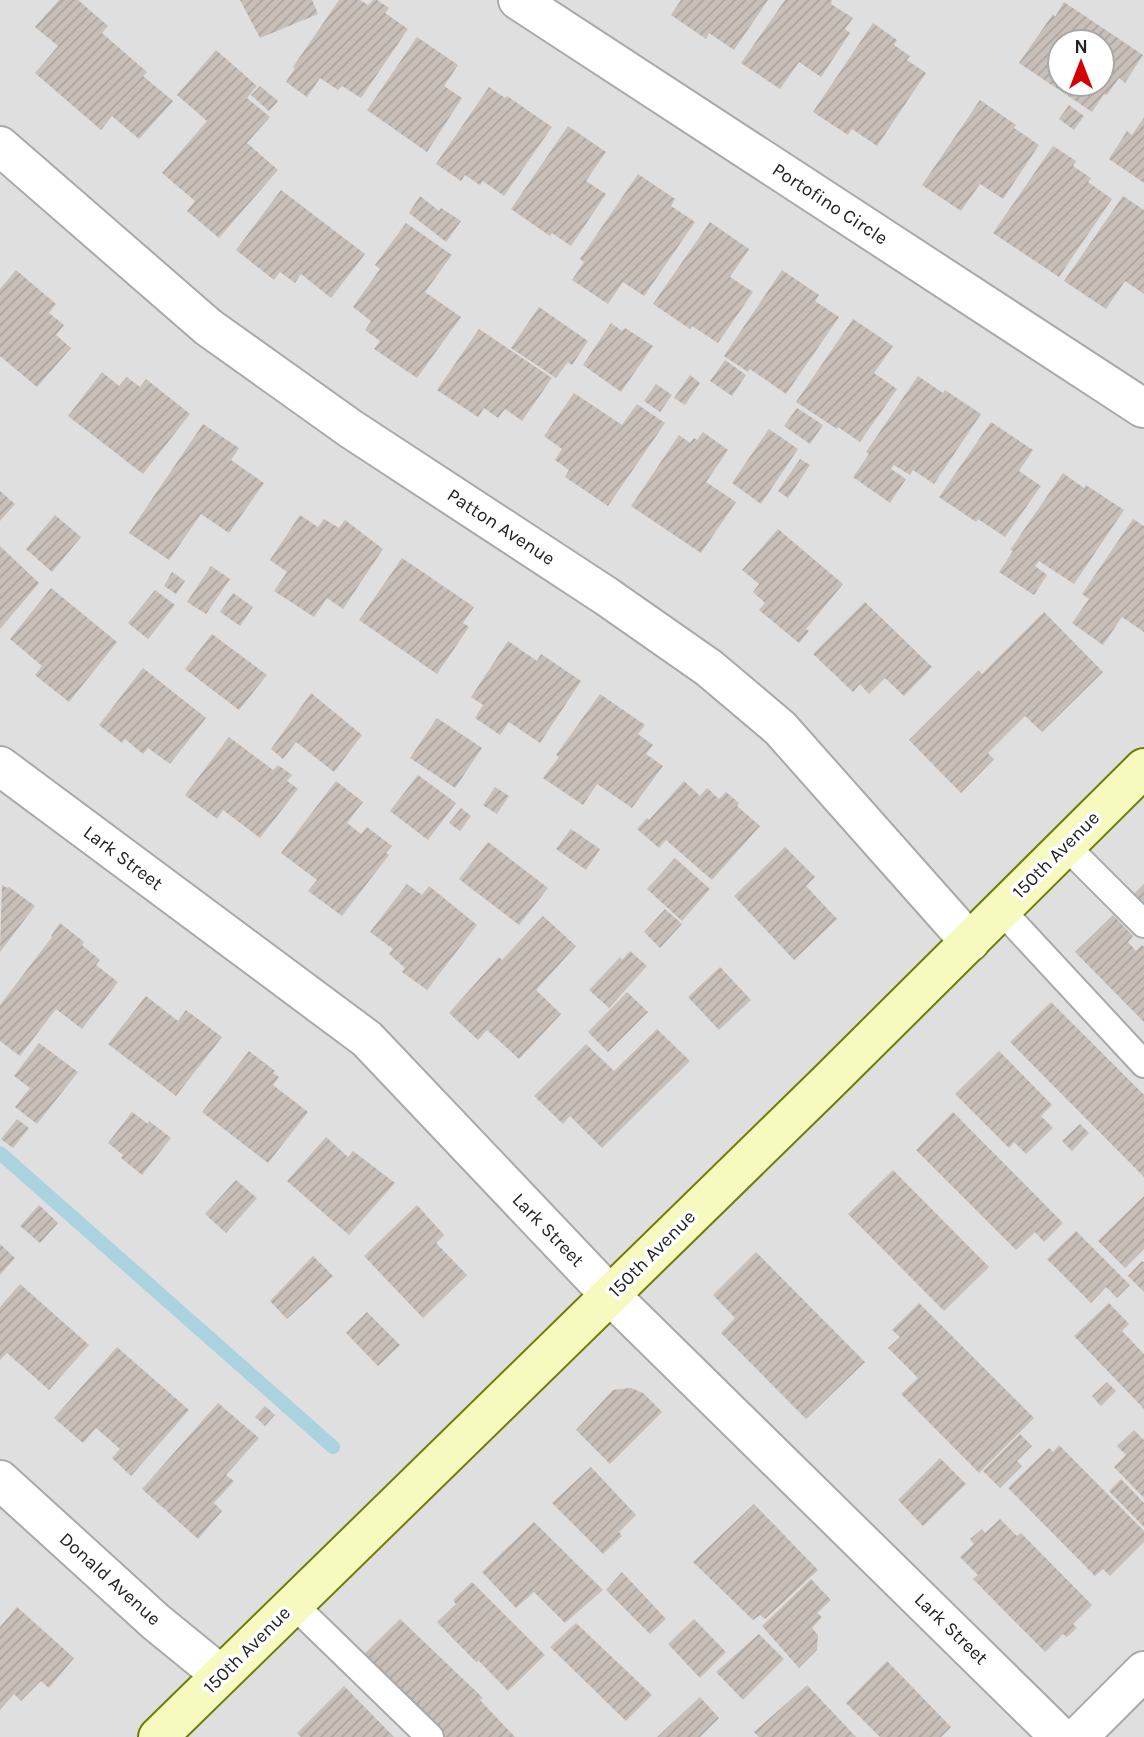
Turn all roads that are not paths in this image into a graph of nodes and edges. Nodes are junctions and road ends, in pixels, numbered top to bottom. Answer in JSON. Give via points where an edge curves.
{"nodes":[{"id":1,"x":518,"y":0,"type":"edge"},
{"id":2,"x":0,"y":146,"type":"edge"},
{"id":3,"x":1144,"y":408,"type":"edge"},
{"id":4,"x":0,"y":766,"type":"edge"},
{"id":5,"x":1144,"y":768,"type":"edge"},
{"id":6,"x":1066,"y":846,"type":"junction"},
{"id":7,"x":1001,"y":910,"type":"junction"},
{"id":8,"x":1144,"y":924,"type":"edge"},
{"id":9,"x":970,"y":942,"type":"junction"},
{"id":10,"x":1144,"y":1065,"type":"edge"},
{"id":11,"x":610,"y":1295,"type":"junction"},
{"id":12,"x":0,"y":1480,"type":"edge"},
{"id":13,"x":293,"y":1604,"type":"junction"},
{"id":14,"x":1144,"y":1671,"type":"edge"},
{"id":15,"x":221,"y":1675,"type":"junction"},
{"id":16,"x":158,"y":1737,"type":"edge"},
{"id":17,"x":430,"y":1737,"type":"edge"},
{"id":18,"x":1060,"y":1737,"type":"edge"},
{"id":19,"x":1078,"y":1737,"type":"edge"}],
"edges":[{"from":1,"to":3,"type":"street","name":"Portofino Circle"},
{"from":2,"to":9,"type":"street","name":"Patton Avenue","via":[[208,327],[351,429],[709,668],[780,728]]},
{"from":4,"to":11,"type":"street","name":"Lark Street","via":[[366,1039]]},
{"from":5,"to":6,"type":"street","name":"150th Avenue"},
{"from":6,"to":7,"type":"street","name":"150th Avenue"},
{"from":6,"to":8,"type":"lane"},
{"from":7,"to":9,"type":"street","name":"150th Avenue"},
{"from":7,"to":10,"type":"lane"},
{"from":9,"to":11,"type":"street","name":"150th Avenue"},
{"from":11,"to":13,"type":"street","name":"150th Avenue"},
{"from":11,"to":18,"type":"street","name":"Lark Street"},
{"from":12,"to":15,"type":"street","name":"Donald Avenue"},
{"from":13,"to":15,"type":"street","name":"150th Avenue"},
{"from":13,"to":17,"type":"lane"},
{"from":14,"to":19,"type":"street"},
{"from":15,"to":16,"type":"street","name":"150th Avenue"}]}
